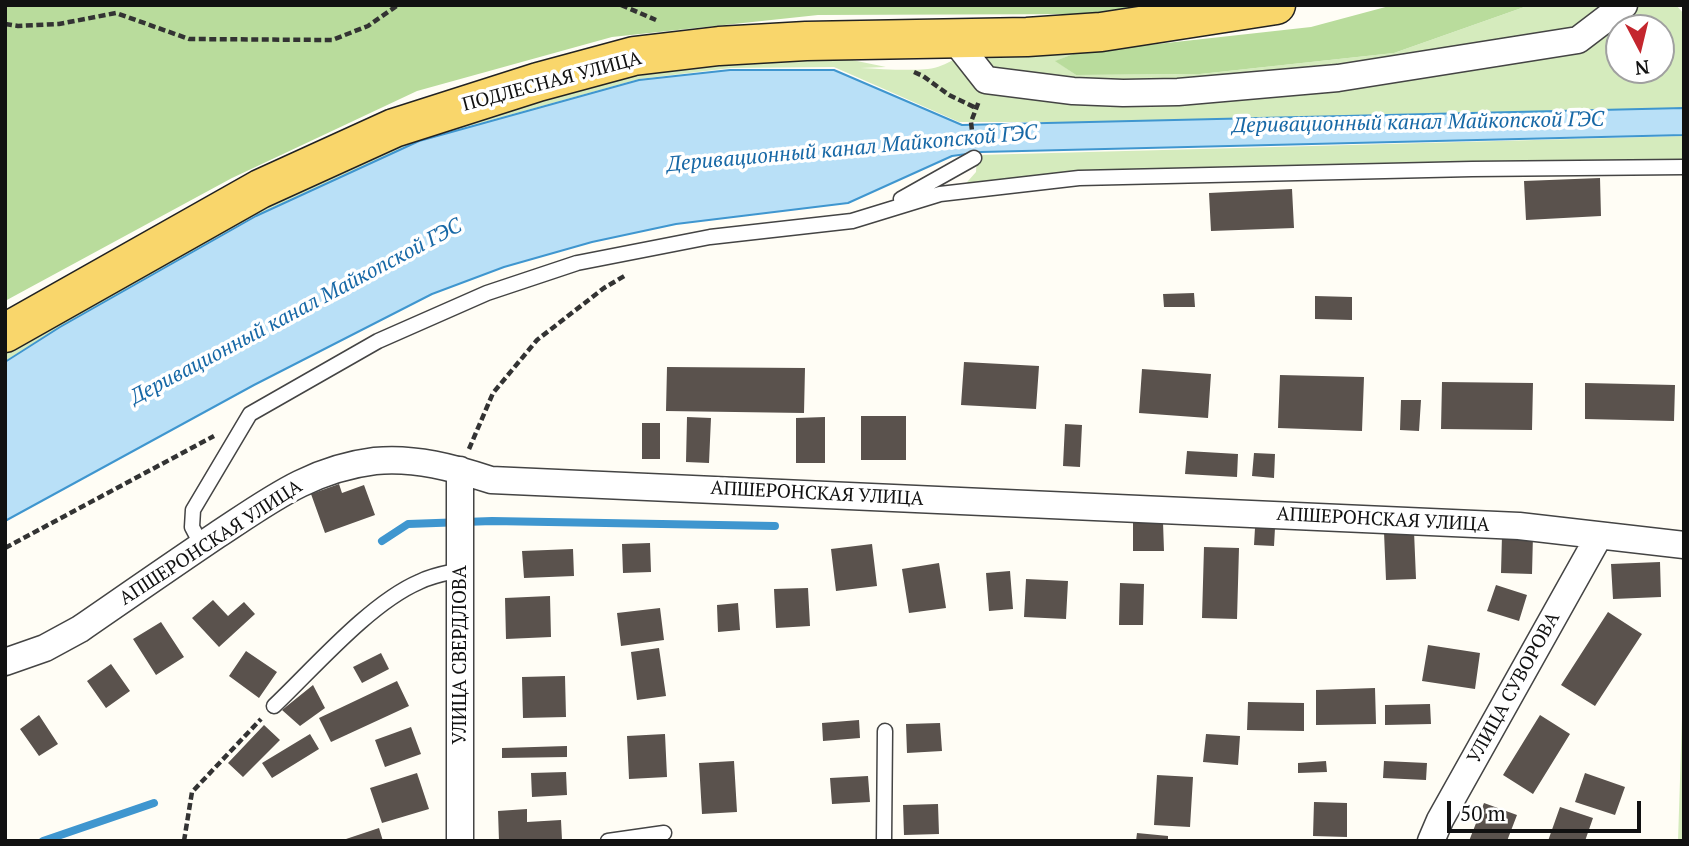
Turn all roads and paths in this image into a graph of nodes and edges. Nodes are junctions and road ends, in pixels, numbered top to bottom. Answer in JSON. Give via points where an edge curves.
{"nodes":[{"id":1,"x":398,"y":5,"type":"edge"},
{"id":2,"x":1276,"y":5,"type":"edge"},
{"id":3,"x":1624,"y":5,"type":"edge"},
{"id":4,"x":5,"y":24,"type":"edge"},
{"id":5,"x":953,"y":38,"type":"junction"},
{"id":6,"x":911,"y":72,"type":"dead end"},
{"id":7,"x":976,"y":108,"type":"dead end"},
{"id":8,"x":974,"y":158,"type":"dead end"},
{"id":9,"x":1684,"y":167,"type":"edge"},
{"id":10,"x":881,"y":210,"type":"junction"},
{"id":11,"x":635,"y":269,"type":"dead end"},
{"id":12,"x":5,"y":333,"type":"edge"},
{"id":13,"x":250,"y":414,"type":"junction"},
{"id":14,"x":460,"y":470,"type":"junction"},
{"id":15,"x":1599,"y":536,"type":"junction"},
{"id":16,"x":1684,"y":545,"type":"edge"},
{"id":17,"x":202,"y":546,"type":"junction"},
{"id":18,"x":5,"y":548,"type":"edge"},
{"id":19,"x":461,"y":570,"type":"junction"},
{"id":20,"x":5,"y":662,"type":"edge"},
{"id":21,"x":274,"y":706,"type":"joint"},
{"id":22,"x":885,"y":731,"type":"dead end"},
{"id":23,"x":664,"y":833,"type":"dead end"},
{"id":24,"x":184,"y":841,"type":"edge"},
{"id":25,"x":460,"y":841,"type":"edge"},
{"id":26,"x":608,"y":841,"type":"edge"},
{"id":27,"x":884,"y":841,"type":"edge"},
{"id":28,"x":1431,"y":841,"type":"edge"}],
"edges":[{"from":1,"to":4,"type":"path","via":[[368,26],[332,40],[189,39],[116,13],[59,24]]},
{"from":2,"to":5,"type":"main road","name":"ПОДЛЕСНАЯ УЛИЦА","via":[[1101,32]]},
{"from":3,"to":5,"type":"street","via":[[1578,40],[1338,78],[1178,92],[1073,90],[986,80]]},
{"from":5,"to":12,"type":"main road","name":"ПОДЛЕСНАЯ УЛИЦА","via":[[719,47],[634,57],[538,82],[394,128],[260,189]]},
{"from":6,"to":7,"type":"path"},
{"from":8,"to":10,"type":"lane"},
{"from":9,"to":10,"type":"lane","via":[[1079,178],[940,194]]},
{"from":10,"to":13,"type":"lane","via":[[852,221],[710,237],[577,263],[487,293],[379,341]]},
{"from":11,"to":14,"type":"path","via":[[537,340],[493,393]]},
{"from":13,"to":17,"type":"lane","via":[[193,510],[192,527]]},
{"from":13,"to":18,"type":"path"},
{"from":14,"to":15,"type":"street","name":"АПШЕРОНСКАЯ УЛИЦА","via":[[491,480],[1506,526]]},
{"from":14,"to":17,"type":"street","name":"АПШЕРОНСКАЯ УЛИЦА","via":[[416,461],[376,461],[336,469],[291,486]]},
{"from":14,"to":19,"type":"street","name":"УЛИЦА СВЕРДЛОВА"},
{"from":15,"to":16,"type":"street","name":"АПШЕРОНСКАЯ УЛИЦА"},
{"from":15,"to":28,"type":"street","name":"УЛИЦА СУВОРОВА"},
{"from":17,"to":20,"type":"street","name":"АПШЕРОНСКАЯ УЛИЦА","via":[[80,629]]},
{"from":19,"to":21,"type":"lane","via":[[416,583],[372,613]]},
{"from":19,"to":25,"type":"street","name":"УЛИЦА СВЕРДЛОВА"},
{"from":21,"to":24,"type":"path","via":[[192,792]]},
{"from":22,"to":27,"type":"lane"},
{"from":23,"to":26,"type":"lane"}]}
